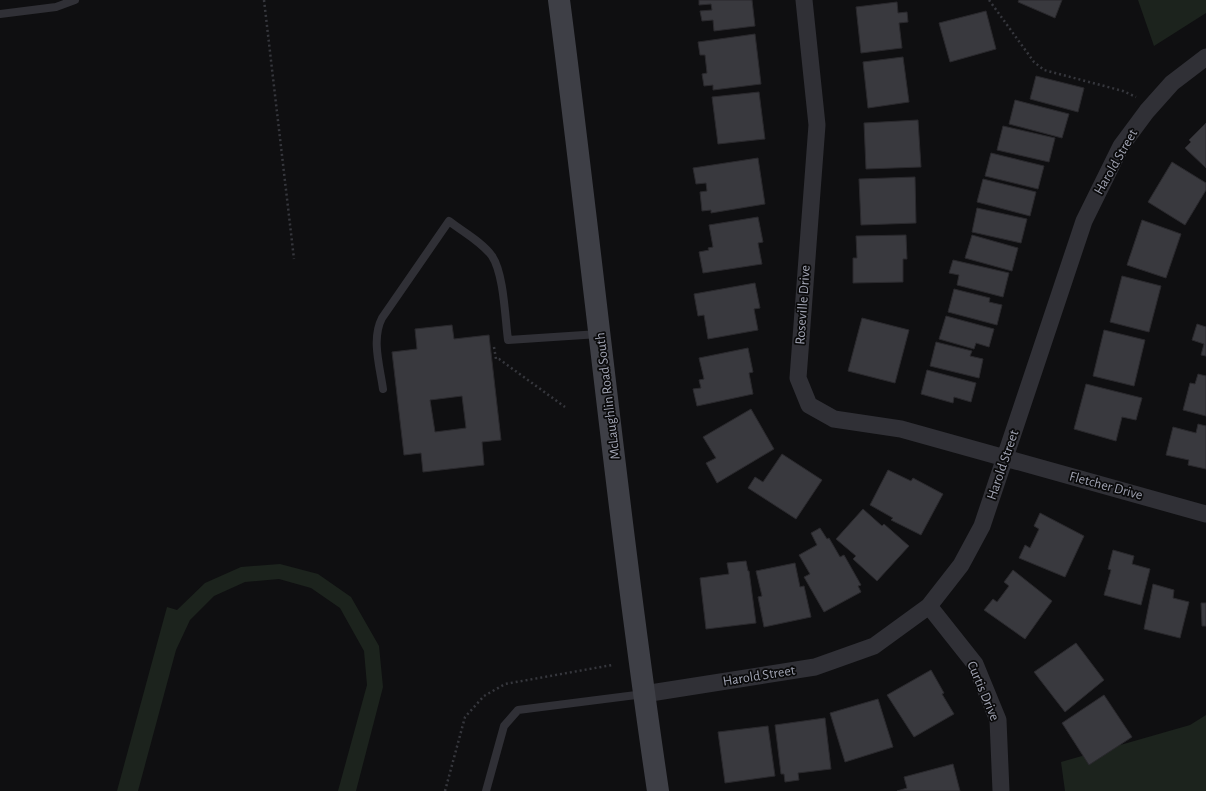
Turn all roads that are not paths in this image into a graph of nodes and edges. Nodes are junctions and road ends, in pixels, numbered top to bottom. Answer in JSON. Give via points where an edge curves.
{"nodes":[{"id":1,"x":75,"y":0,"type":"edge"},
{"id":2,"x":559,"y":0,"type":"edge"},
{"id":3,"x":804,"y":0,"type":"edge"},
{"id":4,"x":0,"y":14,"type":"edge"},
{"id":5,"x":1206,"y":57,"type":"edge"},
{"id":6,"x":601,"y":334,"type":"junction"},
{"id":7,"x":383,"y":389,"type":"dead end"},
{"id":8,"x":1005,"y":459,"type":"junction"},
{"id":9,"x":1206,"y":514,"type":"edge"},
{"id":10,"x":929,"y":606,"type":"junction"},
{"id":11,"x":644,"y":694,"type":"junction"},
{"id":12,"x":486,"y":791,"type":"edge"},
{"id":13,"x":658,"y":791,"type":"edge"},
{"id":14,"x":1001,"y":791,"type":"edge"}],
"edges":[{"from":1,"to":4,"type":"lane","via":[[56,7]]},
{"from":2,"to":6,"type":"main road","name":"McLaughlin Road South"},
{"from":3,"to":8,"type":"street","name":"Roseville Drive","via":[[817,125],[798,378],[809,405],[834,419],[901,429]]},
{"from":5,"to":8,"type":"street","name":"Harold Street","via":[[1172,83],[1121,146],[1084,221]]},
{"from":6,"to":7,"type":"lane","via":[[508,340],[500,274],[495,262],[484,248],[449,221],[378,327],[377,340]]},
{"from":6,"to":11,"type":"main road","name":"McLaughlin Road South"},
{"from":8,"to":9,"type":"street","name":"Fletcher Drive"},
{"from":8,"to":10,"type":"street","name":"Harold Street","via":[[982,526],[961,565]]},
{"from":10,"to":11,"type":"street","name":"Harold Street","via":[[874,646],[814,667]]},
{"from":10,"to":14,"type":"street","name":"Curtis Drive","via":[[975,664],[998,720]]},
{"from":11,"to":12,"type":"lane","via":[[518,710],[504,726]]},
{"from":11,"to":13,"type":"main road","name":"McLaughlin Road South"}]}
